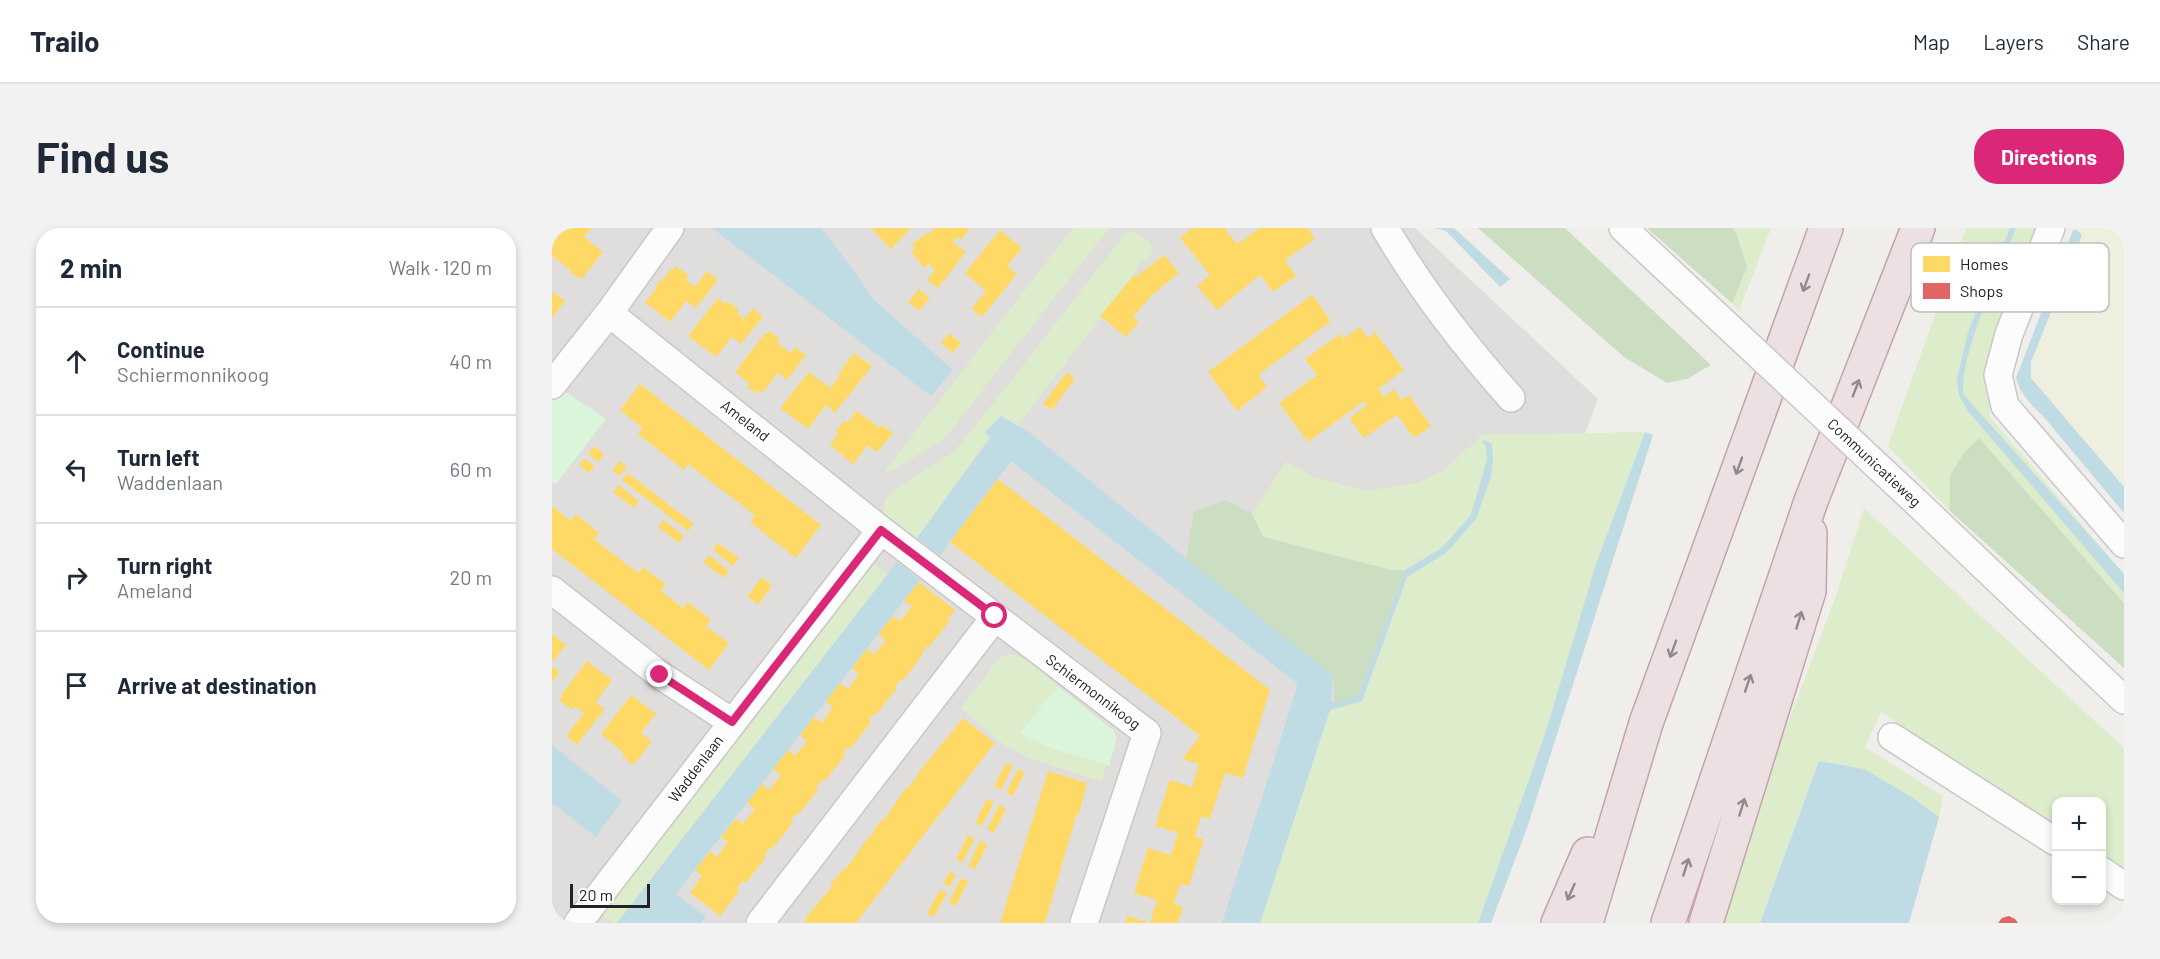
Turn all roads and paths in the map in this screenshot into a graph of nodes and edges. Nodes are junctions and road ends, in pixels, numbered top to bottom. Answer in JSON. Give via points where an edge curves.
{"nodes":[{"id":1,"x":670,"y":228,"type":"edge"},
{"id":2,"x":1385,"y":228,"type":"edge"},
{"id":3,"x":1623,"y":228,"type":"edge"},
{"id":4,"x":1826,"y":228,"type":"edge"},
{"id":5,"x":1918,"y":228,"type":"edge"},
{"id":6,"x":2051,"y":228,"type":"edge"},
{"id":7,"x":1912,"y":243,"type":"edge"},
{"id":8,"x":2045,"y":243,"type":"edge"},
{"id":9,"x":1911,"y":246,"type":"edge"},
{"id":10,"x":2018,"y":312,"type":"edge"},
{"id":11,"x":609,"y":313,"type":"junction"},
{"id":12,"x":552,"y":385,"type":"edge"},
{"id":13,"x":1511,"y":398,"type":"dead end"},
{"id":14,"x":1811,"y":501,"type":"junction"},
{"id":15,"x":881,"y":530,"type":"junction"},
{"id":16,"x":2124,"y":544,"type":"edge"},
{"id":17,"x":552,"y":590,"type":"edge"},
{"id":18,"x":995,"y":616,"type":"junction"},
{"id":19,"x":2124,"y":700,"type":"edge"},
{"id":20,"x":732,"y":722,"type":"junction"},
{"id":21,"x":1646,"y":723,"type":"junction"},
{"id":22,"x":1892,"y":737,"type":"dead end"},
{"id":23,"x":2052,"y":840,"type":"edge"},
{"id":24,"x":2106,"y":874,"type":"edge"},
{"id":25,"x":2124,"y":886,"type":"edge"},
{"id":26,"x":582,"y":922,"type":"edge"},
{"id":27,"x":760,"y":923,"type":"edge"},
{"id":28,"x":1084,"y":923,"type":"edge"},
{"id":29,"x":1558,"y":923,"type":"edge"},
{"id":30,"x":1586,"y":923,"type":"edge"},
{"id":31,"x":1668,"y":923,"type":"edge"},
{"id":32,"x":1706,"y":923,"type":"edge"}],
"edges":[{"from":1,"to":11,"type":"street"},
{"from":2,"to":13,"type":"street","via":[[1428,298]]},
{"from":3,"to":19,"type":"street","name":"Communicatieweg","bridge":true},
{"from":4,"to":21,"type":"highway","one_way":true},
{"from":7,"to":5,"type":"highway","one_way":true},
{"from":6,"to":8,"type":"street"},
{"from":14,"to":9,"type":"highway","one_way":true},
{"from":10,"to":16,"type":"street","via":[[1998,375],[2005,406]]},
{"from":11,"to":12,"type":"street"},
{"from":11,"to":15,"type":"street","name":"Ameland"},
{"from":31,"to":14,"type":"highway","one_way":true},
{"from":32,"to":14,"type":"highway","one_way":true,"via":[[1809,591]]},
{"from":15,"to":18,"type":"street","name":"Schiermonnikoog"},
{"from":15,"to":20,"type":"street","name":"Waddenlaan"},
{"from":17,"to":20,"type":"street","via":[[660,675]]},
{"from":18,"to":27,"type":"street"},
{"from":18,"to":28,"type":"street","name":"Schiermonnikoog","via":[[1147,733]]},
{"from":20,"to":26,"type":"street","name":"Waddenlaan"},
{"from":21,"to":29,"type":"highway","one_way":true},
{"from":21,"to":30,"type":"highway"},
{"from":22,"to":23,"type":"street"},
{"from":24,"to":25,"type":"street"}]}
